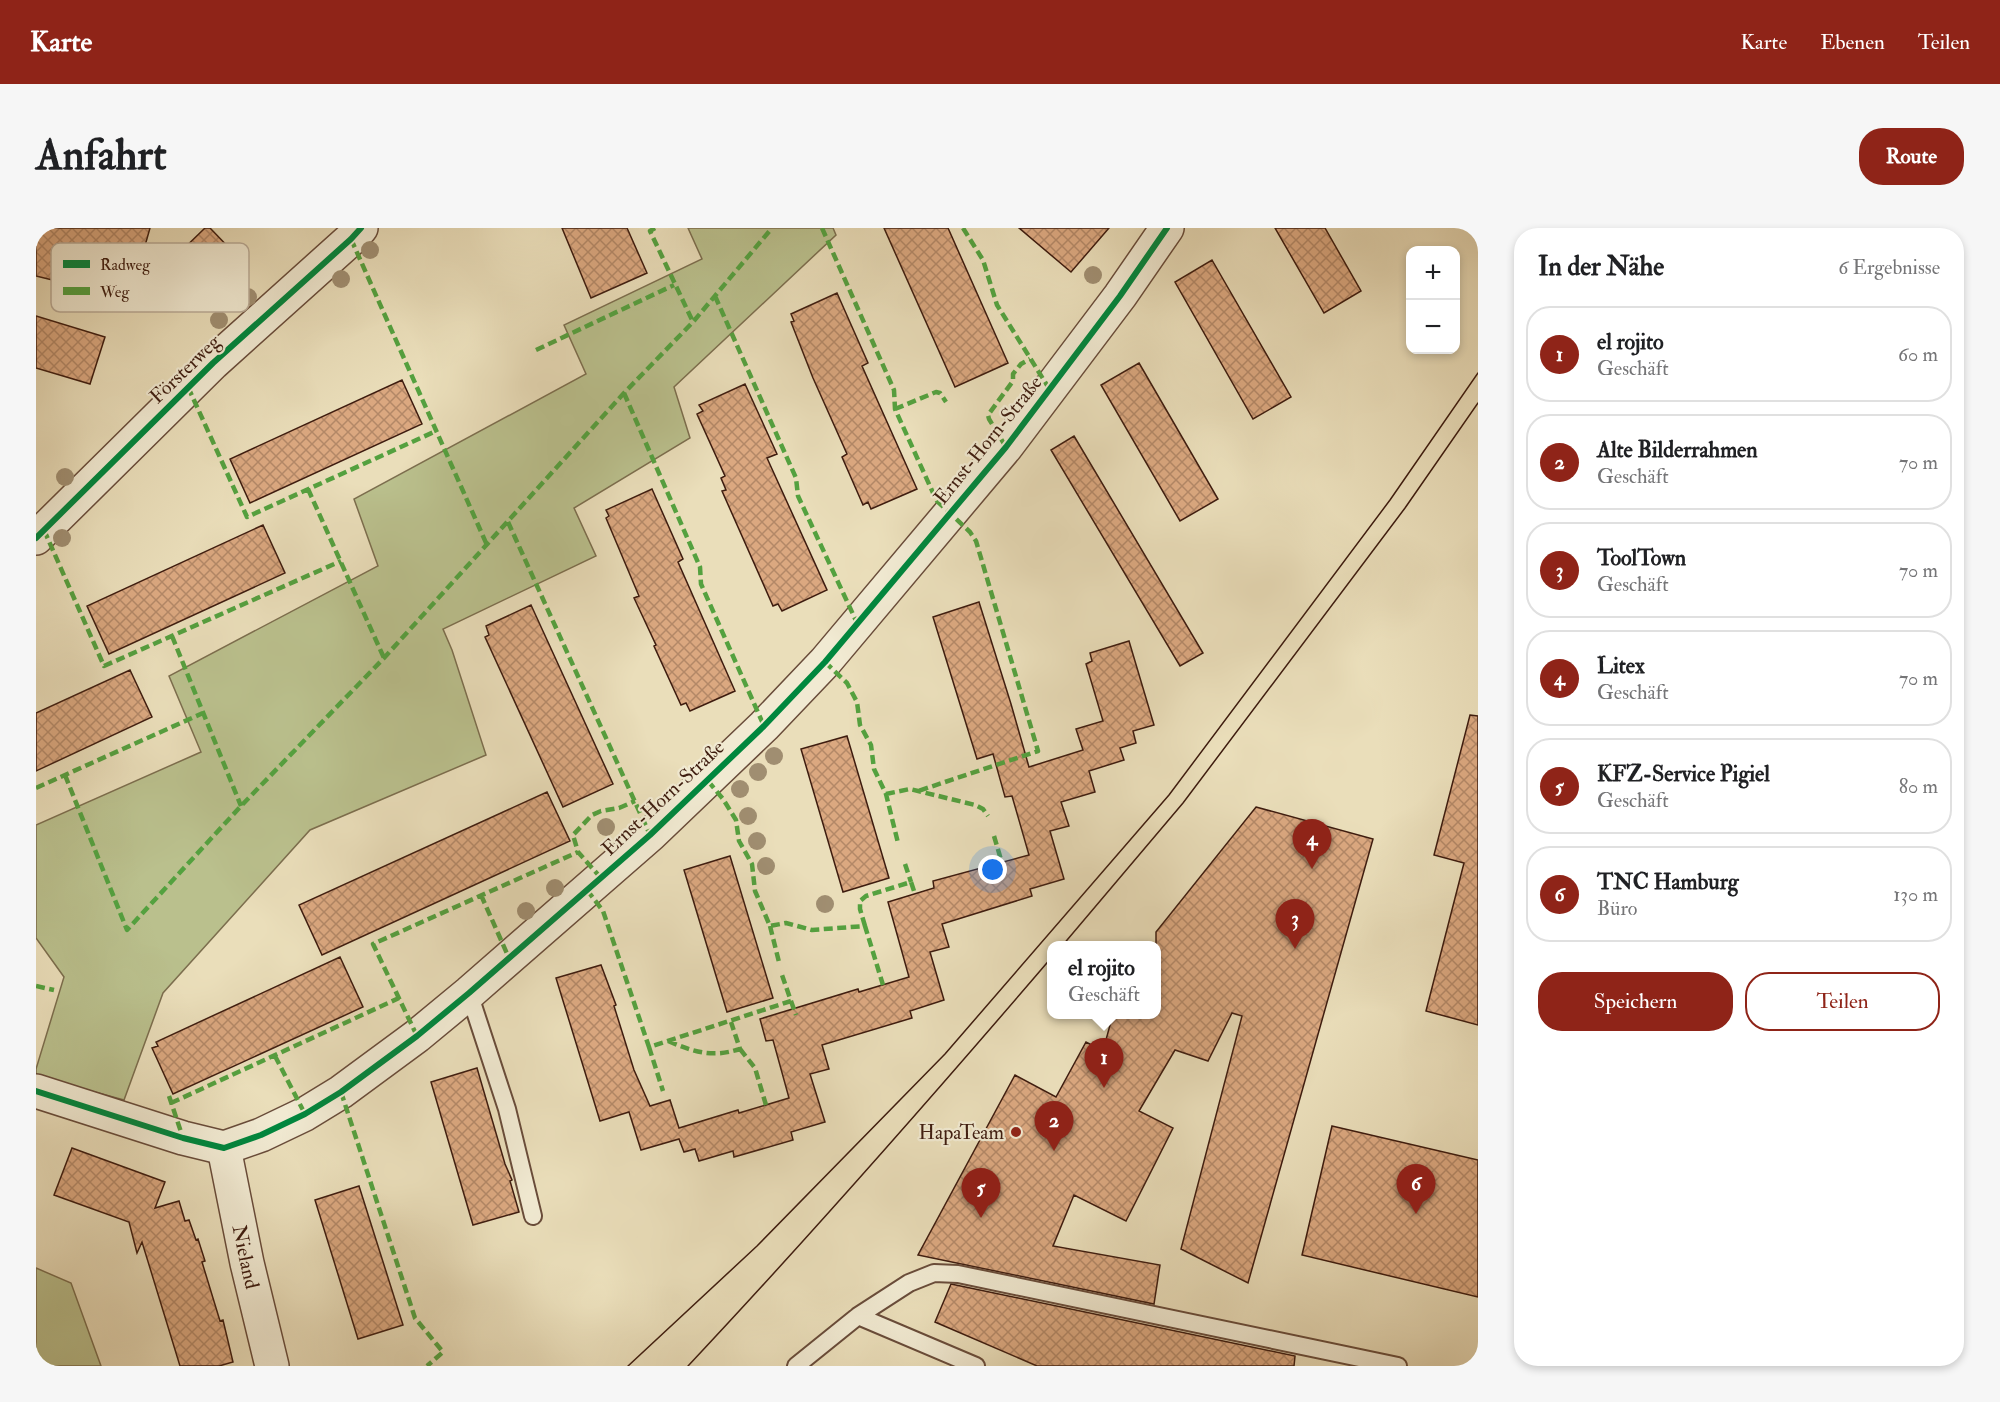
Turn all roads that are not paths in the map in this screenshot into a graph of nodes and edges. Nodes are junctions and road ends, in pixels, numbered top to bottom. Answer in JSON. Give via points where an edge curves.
{"nodes":[{"id":1,"x":361,"y":228,"type":"edge"},
{"id":2,"x":1167,"y":228,"type":"edge"},
{"id":3,"x":36,"y":538,"type":"edge"},
{"id":4,"x":470,"y":993,"type":"junction"},
{"id":5,"x":36,"y":1092,"type":"edge"},
{"id":6,"x":224,"y":1148,"type":"junction"},
{"id":7,"x":533,"y":1216,"type":"dead end"},
{"id":8,"x":858,"y":1316,"type":"junction"},
{"id":9,"x":272,"y":1366,"type":"edge"},
{"id":10,"x":796,"y":1366,"type":"edge"},
{"id":11,"x":976,"y":1366,"type":"edge"},
{"id":12,"x":1398,"y":1366,"type":"edge"}],
"edges":[{"from":1,"to":3,"type":"street","name":"Försterweg","via":[[213,363]]},
{"from":2,"to":4,"type":"street","name":"Ernst-Horn-Straße","via":[[1013,438],[825,662],[650,835]]},
{"from":4,"to":6,"type":"street","name":"Ernst-Horn-Straße","via":[[341,1092],[261,1136]]},
{"from":4,"to":7,"type":"lane","via":[[507,1109]]},
{"from":5,"to":6,"type":"street"},
{"from":6,"to":9,"type":"street","name":"Nieland"},
{"from":8,"to":10,"type":"lane"},
{"from":8,"to":11,"type":"lane"},
{"from":8,"to":12,"type":"lane","via":[[909,1283],[934,1273],[958,1274]]}]}
